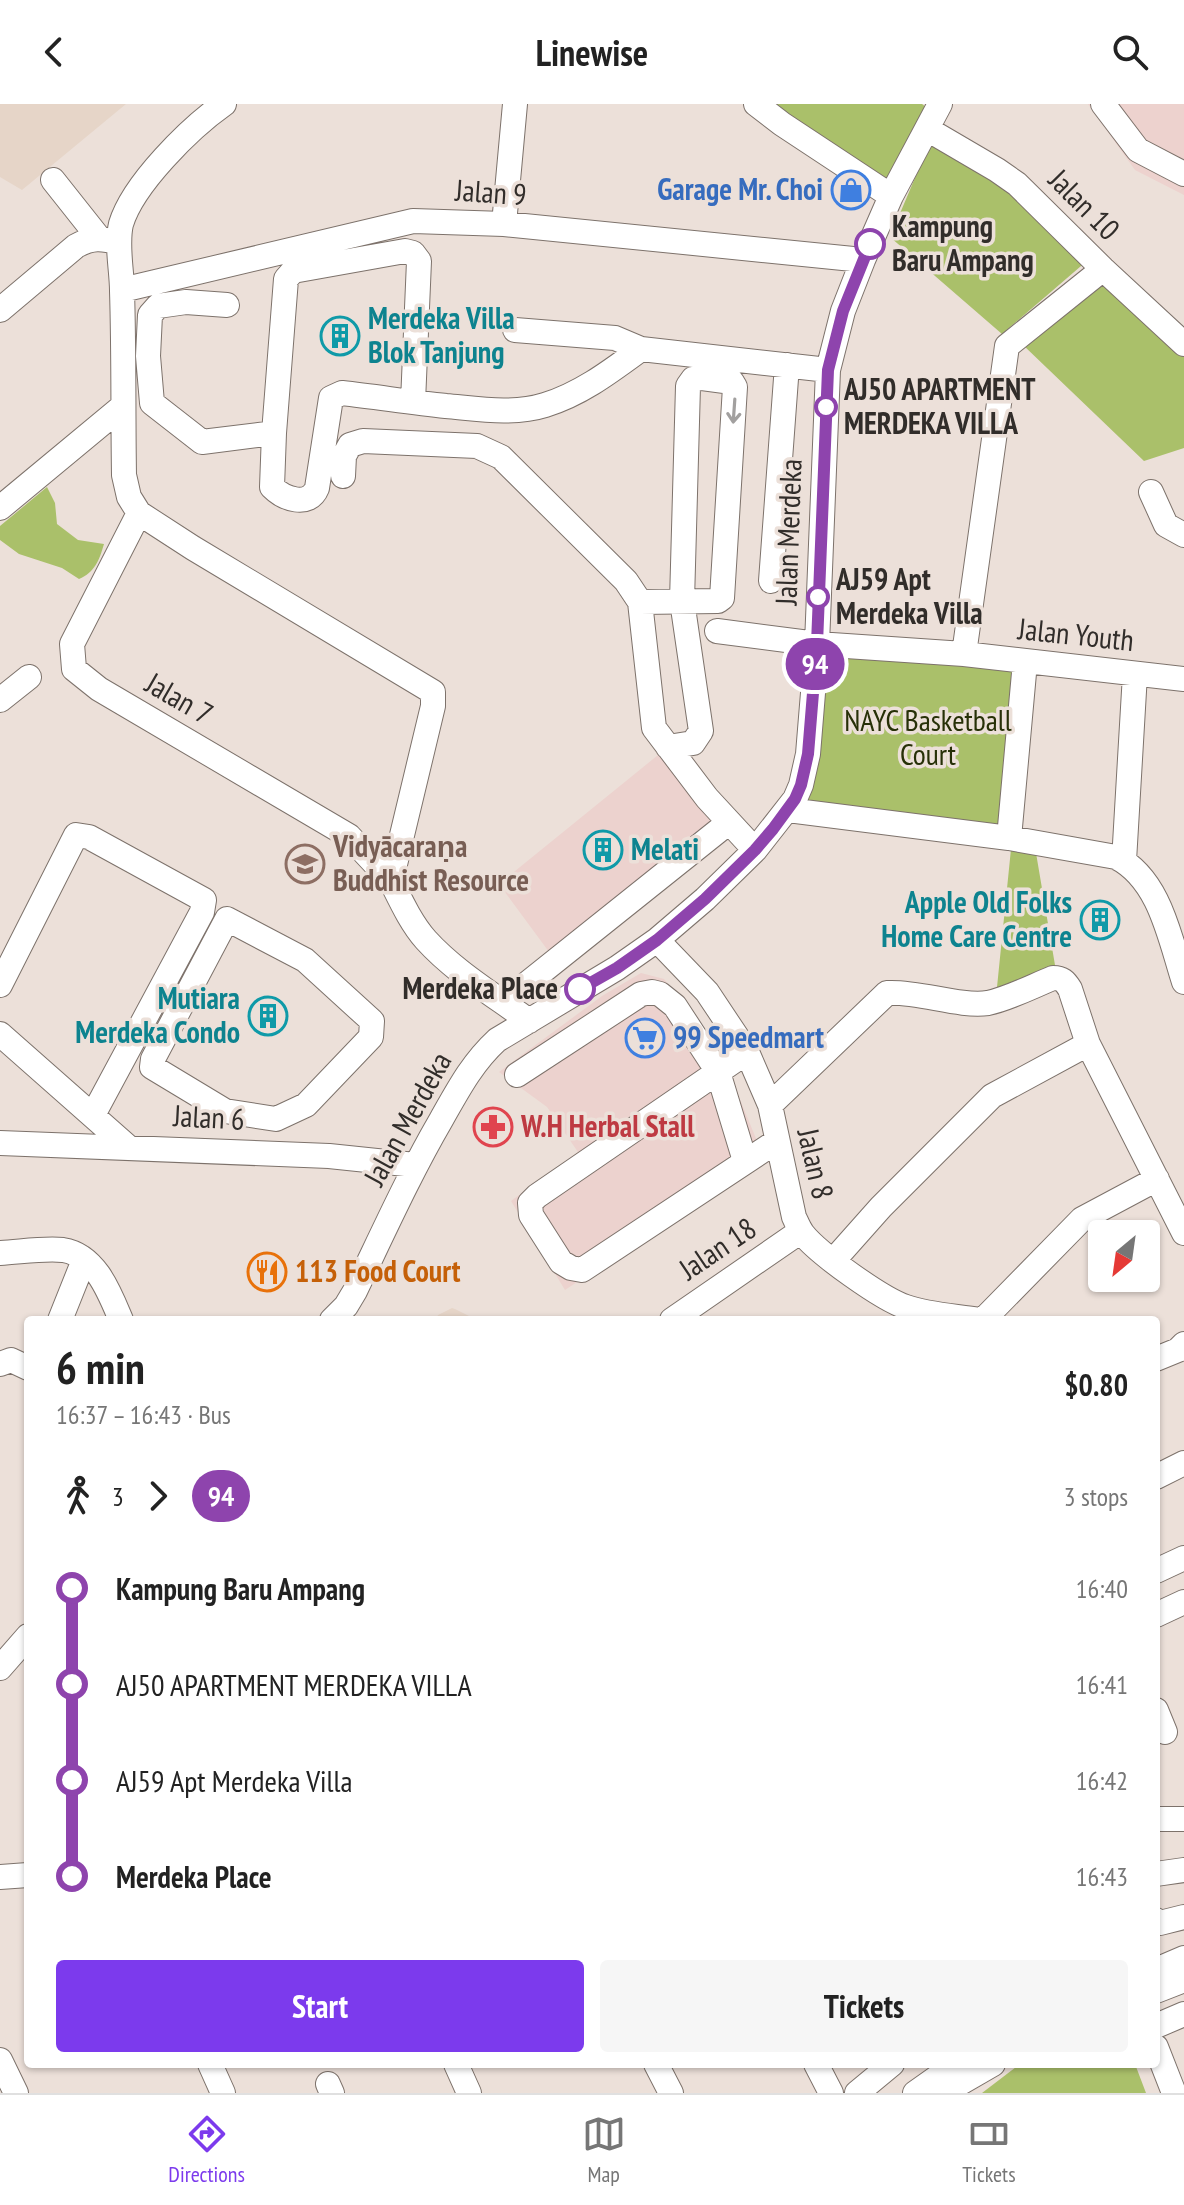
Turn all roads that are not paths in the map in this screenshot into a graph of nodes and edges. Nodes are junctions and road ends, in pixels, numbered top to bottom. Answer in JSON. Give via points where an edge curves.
{"nodes":[{"id":1,"x":224,"y":104,"type":"edge"},
{"id":2,"x":515,"y":104,"type":"edge"},
{"id":3,"x":756,"y":104,"type":"edge"},
{"id":4,"x":1103,"y":104,"type":"edge"},
{"id":5,"x":939,"y":105,"type":"edge"},
{"id":6,"x":927,"y":129,"type":"junction"},
{"id":7,"x":1184,"y":174,"type":"edge"},
{"id":8,"x":53,"y":180,"type":"dead end"},
{"id":9,"x":891,"y":196,"type":"junction"},
{"id":10,"x":504,"y":224,"type":"junction"},
{"id":11,"x":109,"y":240,"type":"junction"},
{"id":12,"x":863,"y":260,"type":"junction"},
{"id":13,"x":1103,"y":269,"type":"junction"},
{"id":14,"x":122,"y":290,"type":"junction"},
{"id":15,"x":227,"y":305,"type":"dead end"},
{"id":16,"x":0,"y":310,"type":"edge"},
{"id":17,"x":515,"y":330,"type":"dead end"},
{"id":18,"x":1184,"y":344,"type":"edge"},
{"id":19,"x":641,"y":349,"type":"junction"},
{"id":20,"x":787,"y":365,"type":"junction"},
{"id":21,"x":828,"y":370,"type":"junction"},
{"id":22,"x":413,"y":402,"type":"junction"},
{"id":23,"x":123,"y":406,"type":"junction"},
{"id":24,"x":274,"y":433,"type":"junction"},
{"id":25,"x":343,"y":476,"type":"dead end"},
{"id":26,"x":1151,"y":492,"type":"dead end"},
{"id":27,"x":0,"y":508,"type":"edge"},
{"id":28,"x":139,"y":513,"type":"junction"},
{"id":29,"x":1184,"y":535,"type":"edge"},
{"id":30,"x":771,"y":581,"type":"dead end"},
{"id":31,"x":682,"y":601,"type":"junction"},
{"id":32,"x":640,"y":602,"type":"junction"},
{"id":33,"x":717,"y":631,"type":"dead end"},
{"id":34,"x":817,"y":644,"type":"junction"},
{"id":35,"x":964,"y":654,"type":"junction"},
{"id":36,"x":1025,"y":662,"type":"junction"},
{"id":37,"x":1135,"y":674,"type":"junction"},
{"id":38,"x":29,"y":677,"type":"dead end"},
{"id":39,"x":1184,"y":679,"type":"edge"},
{"id":40,"x":0,"y":700,"type":"edge"},
{"id":41,"x":668,"y":747,"type":"junction"},
{"id":42,"x":788,"y":810,"type":"junction"},
{"id":43,"x":728,"y":823,"type":"junction"},
{"id":44,"x":1009,"y":838,"type":"junction"},
{"id":45,"x":755,"y":850,"type":"junction"},
{"id":46,"x":1124,"y":861,"type":"junction"},
{"id":47,"x":391,"y":881,"type":"junction"},
{"id":48,"x":657,"y":940,"type":"junction"},
{"id":49,"x":1184,"y":982,"type":"edge"},
{"id":50,"x":0,"y":985,"type":"edge"},
{"id":51,"x":504,"y":1002,"type":"junction"},
{"id":52,"x":529,"y":1021,"type":"junction"},
{"id":53,"x":0,"y":1034,"type":"edge"},
{"id":54,"x":1088,"y":1044,"type":"junction"},
{"id":55,"x":747,"y":1052,"type":"junction"},
{"id":56,"x":718,"y":1072,"type":"junction"},
{"id":57,"x":517,"y":1075,"type":"dead end"},
{"id":58,"x":770,"y":1105,"type":"junction"},
{"id":59,"x":225,"y":1111,"type":"junction"},
{"id":60,"x":93,"y":1115,"type":"junction"},
{"id":61,"x":777,"y":1141,"type":"junction"},
{"id":62,"x":0,"y":1143,"type":"edge"},
{"id":63,"x":128,"y":1147,"type":"junction"},
{"id":64,"x":217,"y":1151,"type":"junction"},
{"id":65,"x":745,"y":1161,"type":"junction"},
{"id":66,"x":415,"y":1165,"type":"junction"},
{"id":67,"x":1157,"y":1179,"type":"junction"},
{"id":68,"x":801,"y":1231,"type":"junction"},
{"id":69,"x":1184,"y":1233,"type":"edge"},
{"id":70,"x":0,"y":1253,"type":"edge"},
{"id":71,"x":84,"y":1260,"type":"junction"},
{"id":72,"x":833,"y":1261,"type":"junction"},
{"id":73,"x":891,"y":1309,"type":"edge"},
{"id":74,"x":62,"y":1316,"type":"edge"},
{"id":75,"x":119,"y":1316,"type":"edge"},
{"id":76,"x":336,"y":1316,"type":"edge"},
{"id":77,"x":678,"y":1316,"type":"edge"},
{"id":78,"x":953,"y":1316,"type":"edge"},
{"id":79,"x":986,"y":1316,"type":"edge"},
{"id":80,"x":1184,"y":1344,"type":"edge"},
{"id":81,"x":1160,"y":1357,"type":"edge"},
{"id":82,"x":0,"y":1364,"type":"edge"},
{"id":83,"x":24,"y":1366,"type":"edge"},
{"id":84,"x":1184,"y":1463,"type":"edge"},
{"id":85,"x":1160,"y":1475,"type":"edge"},
{"id":86,"x":1184,"y":1558,"type":"edge"},
{"id":87,"x":1160,"y":1569,"type":"edge"},
{"id":88,"x":1184,"y":1602,"type":"edge"},
{"id":89,"x":1160,"y":1613,"type":"edge"},
{"id":90,"x":24,"y":1641,"type":"edge"},
{"id":91,"x":0,"y":1668,"type":"edge"},
{"id":92,"x":1160,"y":1819,"type":"edge"},
{"id":93,"x":1184,"y":1819,"type":"edge"},
{"id":94,"x":1184,"y":1870,"type":"edge"},
{"id":95,"x":1160,"y":1873,"type":"edge"},
{"id":96,"x":24,"y":1875,"type":"edge"},
{"id":97,"x":0,"y":1877,"type":"edge"},
{"id":98,"x":1184,"y":1917,"type":"edge"},
{"id":99,"x":1160,"y":1923,"type":"edge"},
{"id":100,"x":1184,"y":1958,"type":"edge"},
{"id":101,"x":1160,"y":1968,"type":"edge"},
{"id":102,"x":1184,"y":1980,"type":"edge"},
{"id":103,"x":1160,"y":1989,"type":"edge"},
{"id":104,"x":1184,"y":2014,"type":"edge"},
{"id":105,"x":1160,"y":2024,"type":"edge"},
{"id":106,"x":1160,"y":2057,"type":"edge"},
{"id":107,"x":0,"y":2060,"type":"edge"},
{"id":108,"x":212,"y":2068,"type":"edge"},
{"id":109,"x":458,"y":2068,"type":"edge"},
{"id":110,"x":658,"y":2068,"type":"edge"},
{"id":111,"x":818,"y":2068,"type":"edge"},
{"id":112,"x":887,"y":2068,"type":"edge"},
{"id":113,"x":950,"y":2068,"type":"edge"},
{"id":114,"x":986,"y":2068,"type":"edge"},
{"id":115,"x":16,"y":2093,"type":"edge"},
{"id":116,"x":223,"y":2093,"type":"edge"},
{"id":117,"x":469,"y":2093,"type":"edge"},
{"id":118,"x":671,"y":2093,"type":"edge"},
{"id":119,"x":831,"y":2093,"type":"edge"},
{"id":120,"x":857,"y":2093,"type":"edge"},
{"id":121,"x":915,"y":2093,"type":"edge"},
{"id":122,"x":943,"y":2093,"type":"edge"},
{"id":123,"x":1174,"y":2093,"type":"edge"}],
"edges":[{"from":1,"to":11,"type":"street","via":[[184,136],[148,178]]},
{"from":2,"to":10,"type":"street"},
{"from":3,"to":9,"type":"street"},
{"from":4,"to":7,"type":"street","via":[[1138,150]]},
{"from":5,"to":6,"type":"street","name":"Jalan Merdeka"},
{"from":6,"to":9,"type":"street","name":"Jalan Merdeka"},
{"from":6,"to":13,"type":"street","name":"Jalan 10","via":[[1017,184]]},
{"from":8,"to":11,"type":"street"},
{"from":9,"to":12,"type":"street","name":"Jalan Merdeka"},
{"from":10,"to":12,"type":"street","name":"Jalan 9"},
{"from":10,"to":14,"type":"street","name":"Jalan 9","via":[[413,221]]},
{"from":11,"to":14,"type":"street"},
{"from":11,"to":16,"type":"street","via":[[85,240]]},
{"from":12,"to":21,"type":"street","name":"Jalan Merdeka"},
{"from":13,"to":18,"type":"street","name":"Jalan 10"},
{"from":13,"to":35,"type":"street","via":[[1007,346]]},
{"from":14,"to":23,"type":"street"},
{"from":15,"to":24,"type":"street","via":[[186,302],[158,306],[150,315],[152,403],[202,442]]},
{"from":17,"to":19,"type":"street","via":[[615,338]]},
{"from":19,"to":20,"type":"street"},
{"from":19,"to":22,"type":"street","via":[[599,380],[544,406],[492,411]]},
{"from":20,"to":21,"type":"street"},
{"from":20,"to":30,"type":"street"},
{"from":21,"to":34,"type":"street","name":"Jalan Merdeka"},
{"from":22,"to":24,"type":"street","via":[[342,393],[331,398],[317,488],[308,499],[290,499],[272,487]]},
{"from":22,"to":24,"type":"street","via":[[419,261],[413,253],[303,268],[286,279]]},
{"from":23,"to":27,"type":"street"},
{"from":23,"to":28,"type":"street","via":[[124,475]]},
{"from":25,"to":32,"type":"street","via":[[350,445],[363,441],[477,446],[501,457],[626,581]]},
{"from":26,"to":29,"type":"street","via":[[1166,525]]},
{"from":28,"to":47,"type":"street","via":[[433,692]]},
{"from":28,"to":47,"type":"street","name":"Jalan 7","via":[[72,644],[74,669],[99,689],[349,836]]},
{"from":31,"to":31,"type":"street","one_way":true,"via":[[688,386],[702,378],[732,382],[722,598]]},
{"from":31,"to":32,"type":"street"},
{"from":31,"to":41,"type":"street","via":[[701,731],[693,743]]},
{"from":32,"to":41,"type":"street","via":[[654,728]]},
{"from":33,"to":34,"type":"street","name":"Jalan Youth"},
{"from":34,"to":35,"type":"street","name":"Jalan Youth"},
{"from":34,"to":42,"type":"street","name":"Jalan Merdeka","via":[[808,754]]},
{"from":35,"to":36,"type":"street","name":"Jalan Youth"},
{"from":36,"to":37,"type":"street","name":"Jalan Youth"},
{"from":36,"to":44,"type":"street"},
{"from":37,"to":39,"type":"street","name":"Jalan Youth"},
{"from":37,"to":46,"type":"street"},
{"from":38,"to":40,"type":"street"},
{"from":41,"to":43,"type":"street"},
{"from":42,"to":44,"type":"street"},
{"from":42,"to":45,"type":"street","name":"Jalan Merdeka"},
{"from":43,"to":45,"type":"street"},
{"from":43,"to":51,"type":"street"},
{"from":44,"to":46,"type":"street"},
{"from":45,"to":48,"type":"street","name":"Jalan Merdeka"},
{"from":46,"to":49,"type":"street","via":[[1140,875],[1160,909]]},
{"from":47,"to":51,"type":"street","name":"Jalan 7","via":[[424,938]]},
{"from":48,"to":52,"type":"street","name":"Jalan Merdeka"},
{"from":48,"to":55,"type":"street","name":"Jalan 8","via":[[707,992]]},
{"from":50,"to":60,"type":"street","via":[[76,835],[89,837],[204,900]]},
{"from":51,"to":52,"type":"street","name":"Jalan 7"},
{"from":52,"to":66,"type":"street","name":"Jalan Merdeka","via":[[497,1040],[476,1061]]},
{"from":53,"to":60,"type":"street"},
{"from":54,"to":58,"type":"street","via":[[1070,989],[1059,978],[989,1002],[887,993]]},
{"from":54,"to":67,"type":"street"},
{"from":54,"to":72,"type":"street","via":[[992,1096]]},
{"from":55,"to":56,"type":"street"},
{"from":55,"to":58,"type":"street","name":"Jalan 8"},
{"from":56,"to":57,"type":"street","via":[[675,1006],[652,992],[641,994]]},
{"from":56,"to":65,"type":"street"},
{"from":56,"to":65,"type":"street","via":[[537,1196],[530,1203],[531,1215],[561,1262],[582,1270]]},
{"from":58,"to":61,"type":"street","name":"Jalan 8"},
{"from":59,"to":59,"type":"street","via":[[276,1119],[306,1105],[371,1037],[372,1021],[305,960],[227,919],[152,1067]]},
{"from":59,"to":64,"type":"street"},
{"from":60,"to":63,"type":"street"},
{"from":61,"to":65,"type":"street"},
{"from":61,"to":68,"type":"street","name":"Jalan 8"},
{"from":62,"to":63,"type":"street","name":"Jalan 6"},
{"from":63,"to":64,"type":"street","name":"Jalan 6"},
{"from":64,"to":66,"type":"street","name":"Jalan 6"},
{"from":66,"to":76,"type":"street","name":"Jalan Merdeka","via":[[355,1291]]},
{"from":67,"to":69,"type":"street"},
{"from":67,"to":79,"type":"street","via":[[1082,1219]]},
{"from":68,"to":72,"type":"street","name":"Jalan 8"},
{"from":68,"to":77,"type":"street","name":"Jalan 18"},
{"from":70,"to":71,"type":"street","via":[[62,1250]]},
{"from":71,"to":74,"type":"street"},
{"from":71,"to":75,"type":"street","via":[[100,1276]]},
{"from":72,"to":73,"type":"street","name":"Jalan 8"},
{"from":73,"to":78,"type":"street","name":"Jalan 8"},
{"from":80,"to":81,"type":"street"},
{"from":82,"to":83,"type":"street","via":[[11,1360]]},
{"from":84,"to":85,"type":"street"},
{"from":86,"to":87,"type":"street"},
{"from":88,"to":89,"type":"street"},
{"from":90,"to":91,"type":"street"},
{"from":92,"to":93,"type":"street"},
{"from":94,"to":95,"type":"street"},
{"from":96,"to":97,"type":"street"},
{"from":98,"to":99,"type":"street"},
{"from":100,"to":101,"type":"street"},
{"from":102,"to":103,"type":"street"},
{"from":104,"to":105,"type":"street"},
{"from":106,"to":123,"type":"street"},
{"from":107,"to":115,"type":"street"},
{"from":108,"to":116,"type":"street"},
{"from":109,"to":117,"type":"street"},
{"from":110,"to":118,"type":"street"},
{"from":111,"to":119,"type":"street"},
{"from":112,"to":120,"type":"street"},
{"from":113,"to":121,"type":"street"},
{"from":114,"to":122,"type":"street"}]}
